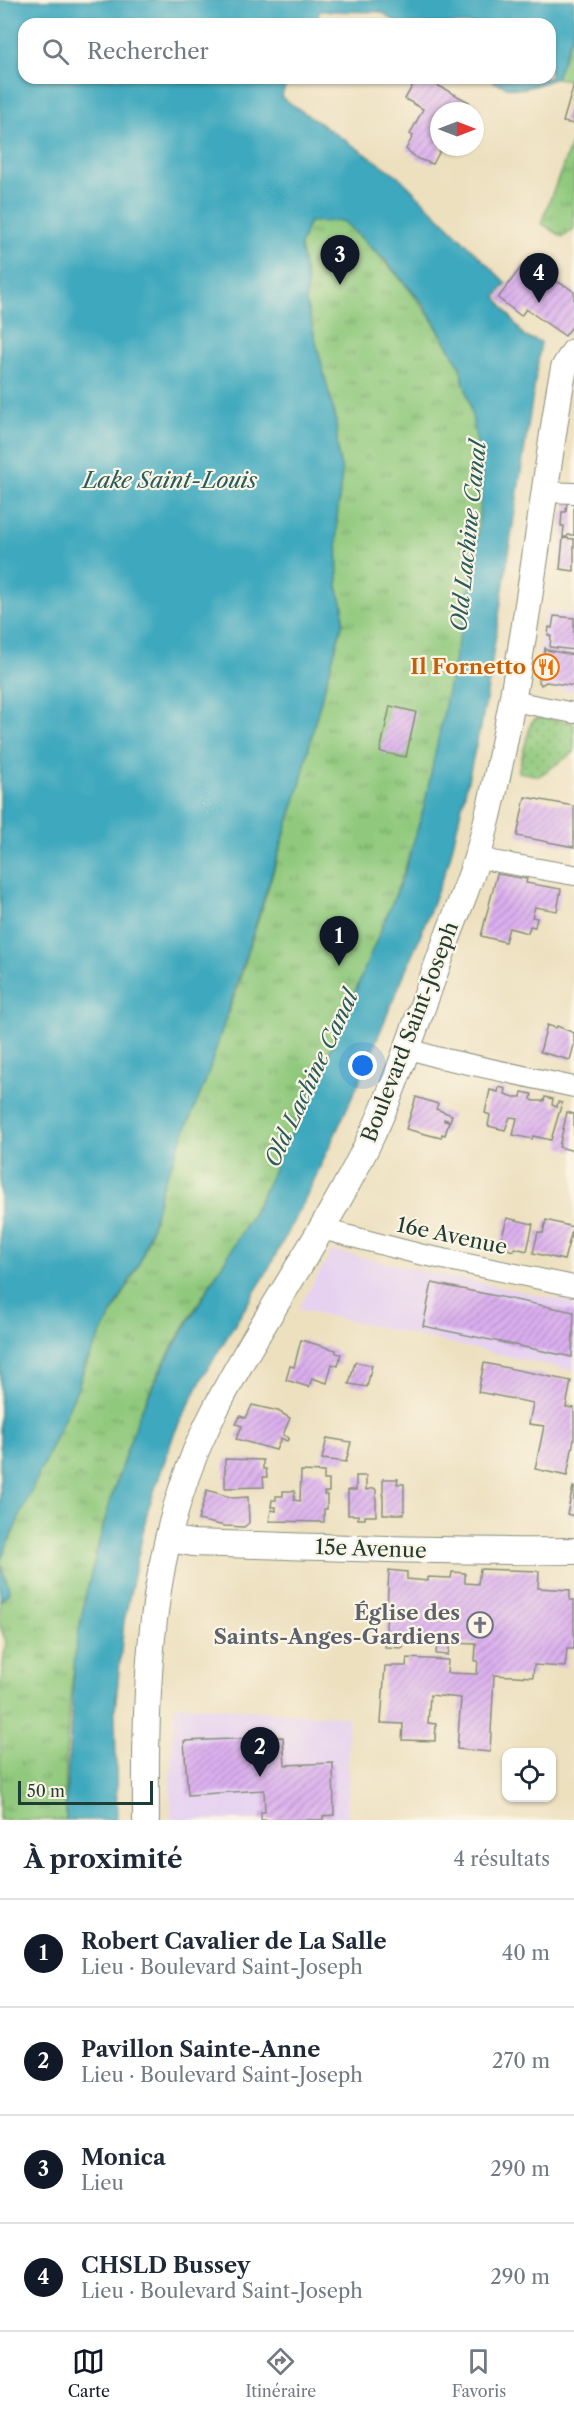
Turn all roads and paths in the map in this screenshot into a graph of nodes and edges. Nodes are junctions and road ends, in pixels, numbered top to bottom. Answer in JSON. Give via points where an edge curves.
{"nodes":[{"id":1,"x":574,"y":352,"type":"edge"},
{"id":2,"x":544,"y":492,"type":"junction"},
{"id":3,"x":574,"y":493,"type":"edge"},
{"id":4,"x":513,"y":701,"type":"junction"},
{"id":5,"x":574,"y":713,"type":"edge"},
{"id":6,"x":477,"y":856,"type":"junction"},
{"id":7,"x":574,"y":875,"type":"edge"},
{"id":8,"x":407,"y":1048,"type":"junction"},
{"id":9,"x":574,"y":1087,"type":"edge"},
{"id":10,"x":322,"y":1229,"type":"junction"},
{"id":11,"x":574,"y":1286,"type":"edge"},
{"id":12,"x":168,"y":1539,"type":"junction"},
{"id":13,"x":574,"y":1551,"type":"edge"},
{"id":14,"x":146,"y":1820,"type":"edge"}],
"edges":[{"from":1,"to":2,"type":"street","name":"Boulevard Saint-Joseph","via":[[564,368]]},
{"from":2,"to":3,"type":"street"},
{"from":2,"to":4,"type":"street","name":"Boulevard Saint-Joseph"},
{"from":4,"to":5,"type":"street"},
{"from":4,"to":6,"type":"street","name":"Boulevard Saint-Joseph"},
{"from":6,"to":7,"type":"street"},
{"from":6,"to":8,"type":"street","name":"Boulevard Saint-Joseph"},
{"from":8,"to":9,"type":"street"},
{"from":8,"to":10,"type":"street","name":"Boulevard Saint-Joseph","via":[[376,1127]]},
{"from":10,"to":11,"type":"street","name":"16e Avenue"},
{"from":10,"to":12,"type":"street","name":"Boulevard Saint-Joseph","via":[[205,1430],[184,1482]]},
{"from":12,"to":13,"type":"street","name":"15e Avenue","via":[[365,1549]]},
{"from":12,"to":14,"type":"street","name":"Boulevard Saint-Joseph","via":[[148,1686]]}]}
